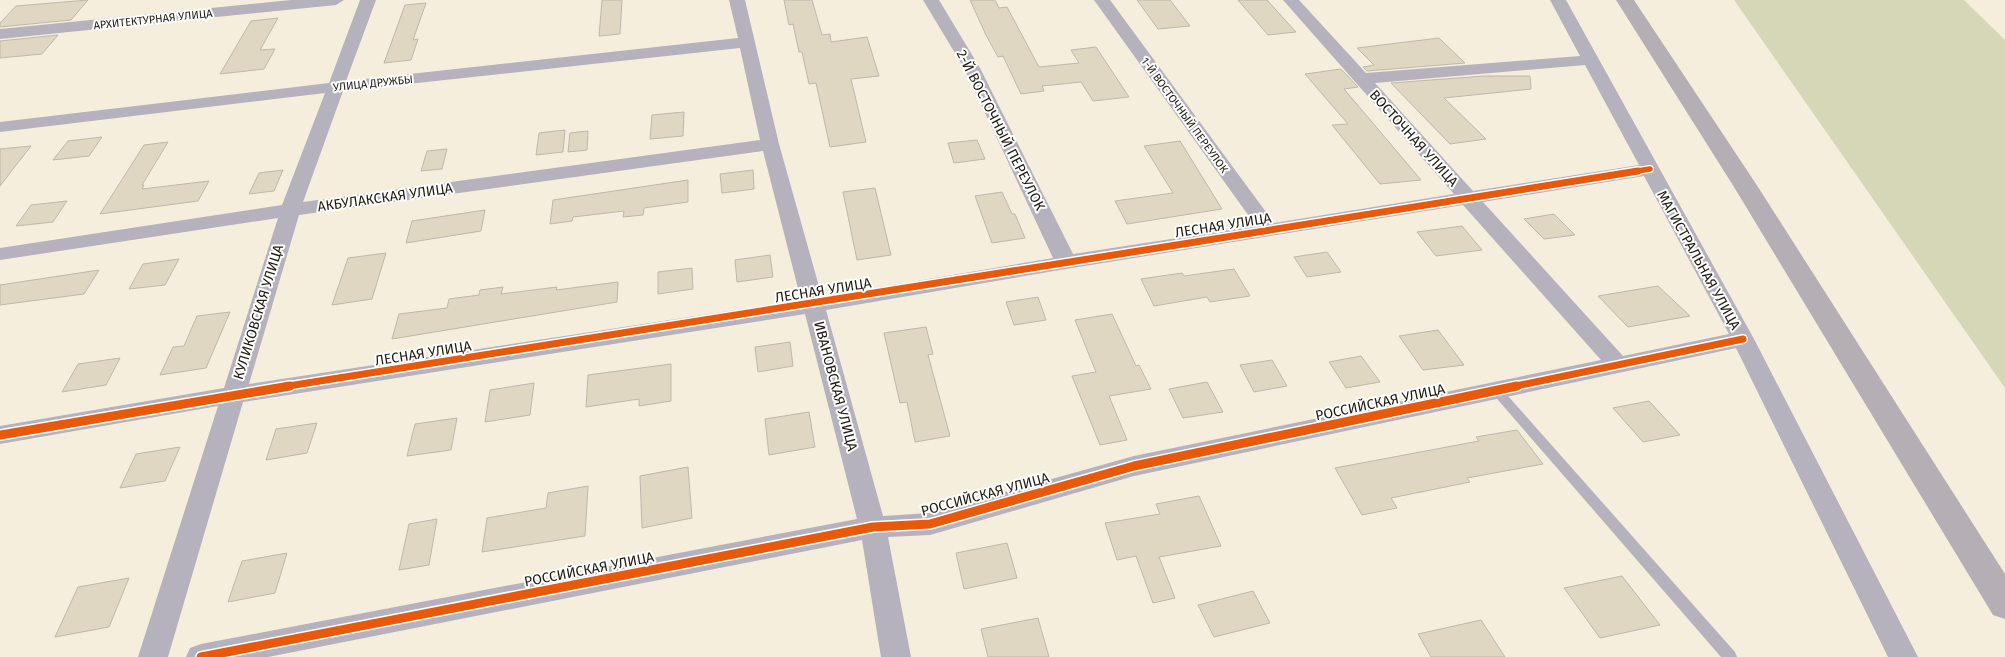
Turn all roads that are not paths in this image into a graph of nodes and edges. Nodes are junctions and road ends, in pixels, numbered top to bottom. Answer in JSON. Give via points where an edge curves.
{"nodes":[{"id":1,"x":336,"y":0,"type":"edge"},
{"id":2,"x":368,"y":0,"type":"edge"},
{"id":3,"x":737,"y":0,"type":"edge"},
{"id":4,"x":932,"y":0,"type":"edge"},
{"id":5,"x":1102,"y":0,"type":"edge"},
{"id":6,"x":1291,"y":0,"type":"edge"},
{"id":7,"x":1558,"y":0,"type":"edge"},
{"id":8,"x":1625,"y":0,"type":"edge"},
{"id":9,"x":0,"y":34,"type":"edge"},
{"id":10,"x":746,"y":42,"type":"junction"},
{"id":11,"x":1590,"y":60,"type":"junction"},
{"id":12,"x":1360,"y":79,"type":"junction"},
{"id":13,"x":336,"y":87,"type":"junction"},
{"id":14,"x":0,"y":127,"type":"edge"},
{"id":15,"x":770,"y":144,"type":"junction"},
{"id":16,"x":1650,"y":169,"type":"junction"},
{"id":17,"x":1468,"y":197,"type":"junction"},
{"id":18,"x":290,"y":210,"type":"junction"},
{"id":19,"x":1269,"y":230,"type":"junction"},
{"id":20,"x":0,"y":254,"type":"edge"},
{"id":21,"x":1066,"y":262,"type":"junction"},
{"id":22,"x":815,"y":305,"type":"junction"},
{"id":23,"x":1743,"y":338,"type":"junction"},
{"id":24,"x":1618,"y":365,"type":"junction"},
{"id":25,"x":1496,"y":390,"type":"junction"},
{"id":26,"x":233,"y":395,"type":"junction"},
{"id":27,"x":0,"y":435,"type":"edge"},
{"id":28,"x":873,"y":527,"type":"junction"},
{"id":29,"x":2005,"y":604,"type":"edge"},
{"id":30,"x":153,"y":657,"type":"edge"},
{"id":31,"x":201,"y":657,"type":"edge"},
{"id":32,"x":896,"y":657,"type":"edge"},
{"id":33,"x":1730,"y":657,"type":"edge"},
{"id":34,"x":1903,"y":657,"type":"edge"}],
"edges":[{"from":1,"to":9,"type":"street","name":"АРХИТЕКТУРНАЯ УЛИЦА"},
{"from":2,"to":13,"type":"street","name":"КУЛИКОВСКАЯ УЛИЦА"},
{"from":3,"to":10,"type":"street","name":"ИВАНОВСКАЯ УЛИЦА"},
{"from":4,"to":21,"type":"street","name":"2-Й ВОСТОЧНЫЙ ПЕРЕУЛОК","via":[[972,68]]},
{"from":5,"to":19,"type":"street","name":"1-Й ВОСТОЧНЫЙ ПЕРЕУЛОК"},
{"from":6,"to":12,"type":"street","name":"ВОСТОЧНАЯ УЛИЦА"},
{"from":7,"to":11,"type":"street","name":"МАГИСТРАЛЬНАЯ УЛИЦА"},
{"from":8,"to":29,"type":"highway","via":[[1746,187]]},
{"from":10,"to":13,"type":"street","name":"УЛИЦА ДРУЖБЫ"},
{"from":10,"to":15,"type":"street","name":"ИВАНОВСКАЯ УЛИЦА"},
{"from":11,"to":12,"type":"street"},
{"from":11,"to":16,"type":"street","name":"МАГИСТРАЛЬНАЯ УЛИЦА"},
{"from":12,"to":17,"type":"street","name":"ВОСТОЧНАЯ УЛИЦА"},
{"from":13,"to":14,"type":"street","name":"УЛИЦА ДРУЖБЫ"},
{"from":13,"to":18,"type":"street","name":"КУЛИКОВСКАЯ УЛИЦА"},
{"from":15,"to":18,"type":"street","name":"АКБУЛАКСКАЯ УЛИЦА"},
{"from":15,"to":22,"type":"street","name":"ИВАНОВСКАЯ УЛИЦА"},
{"from":16,"to":17,"type":"street","name":"ЛЕСНАЯ УЛИЦА"},
{"from":16,"to":23,"type":"street","name":"МАГИСТРАЛЬНАЯ УЛИЦА"},
{"from":17,"to":19,"type":"street","name":"ЛЕСНАЯ УЛИЦА"},
{"from":17,"to":24,"type":"street","name":"ВОСТОЧНАЯ УЛИЦА"},
{"from":18,"to":20,"type":"street","name":"АКБУЛАКСКАЯ УЛИЦА"},
{"from":18,"to":26,"type":"street","name":"КУЛИКОВСКАЯ УЛИЦА"},
{"from":19,"to":21,"type":"street","name":"ЛЕСНАЯ УЛИЦА"},
{"from":21,"to":22,"type":"street","name":"ЛЕСНАЯ УЛИЦА"},
{"from":22,"to":26,"type":"street","name":"ЛЕСНАЯ УЛИЦА"},
{"from":22,"to":28,"type":"street","name":"ИВАНОВСКАЯ УЛИЦА"},
{"from":23,"to":24,"type":"street","name":"РОССИЙСКАЯ УЛИЦА"},
{"from":23,"to":34,"type":"street","name":"МАГИСТРАЛЬНАЯ УЛИЦА"},
{"from":24,"to":25,"type":"street","name":"РОССИЙСКАЯ УЛИЦА"},
{"from":25,"to":28,"type":"street","name":"РОССИЙСКАЯ УЛИЦА","via":[[1134,466],[930,524]]},
{"from":25,"to":33,"type":"lane"},
{"from":26,"to":27,"type":"street","name":"ЛЕСНАЯ УЛИЦА"},
{"from":26,"to":30,"type":"street","name":"КУЛИКОВСКАЯ УЛИЦА"},
{"from":28,"to":31,"type":"street","name":"РОССИЙСКАЯ УЛИЦА"},
{"from":28,"to":32,"type":"street","name":"ИВАНОВСКАЯ УЛИЦА"}]}
